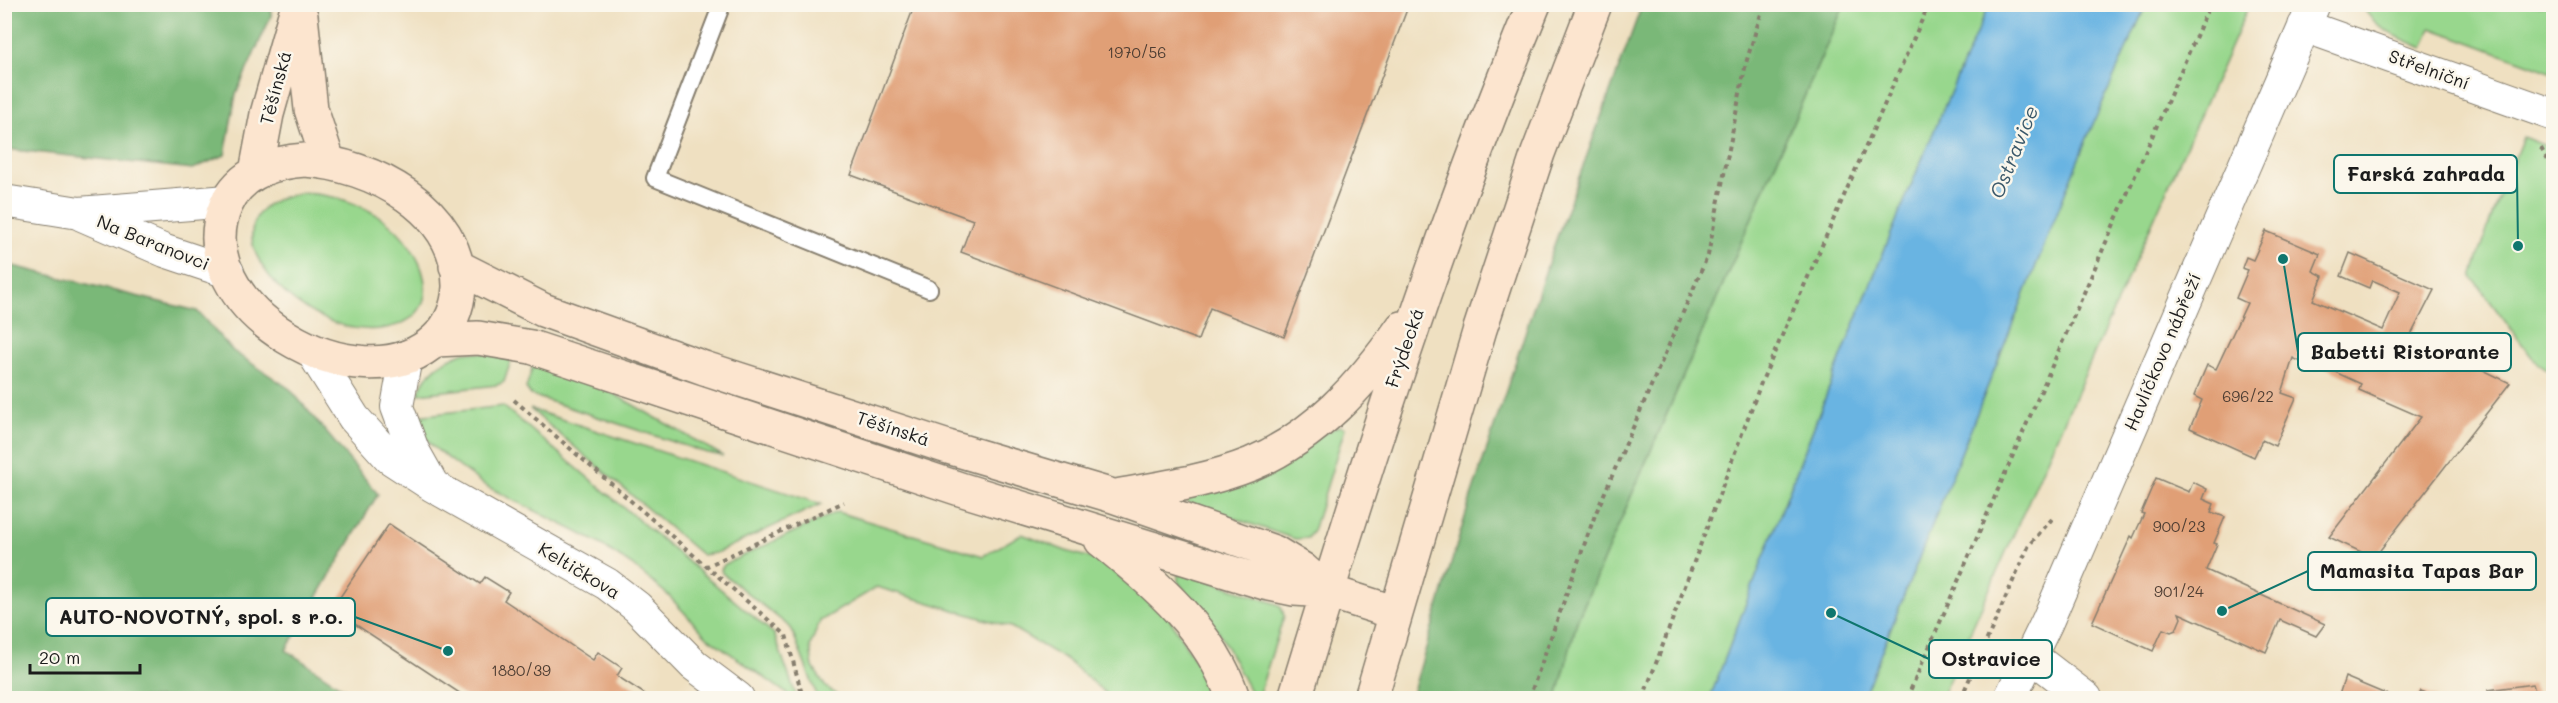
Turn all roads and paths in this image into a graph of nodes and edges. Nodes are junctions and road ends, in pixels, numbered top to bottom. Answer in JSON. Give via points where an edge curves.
{"nodes":[{"id":1,"x":299,"y":4,"type":"edge"},
{"id":2,"x":722,"y":4,"type":"edge"},
{"id":3,"x":1534,"y":4,"type":"edge"},
{"id":4,"x":1595,"y":4,"type":"edge"},
{"id":5,"x":1764,"y":4,"type":"edge"},
{"id":6,"x":1929,"y":4,"type":"edge"},
{"id":7,"x":2210,"y":4,"type":"edge"},
{"id":8,"x":2309,"y":15,"type":"edge"},
{"id":9,"x":2553,"y":115,"type":"edge"},
{"id":10,"x":328,"y":161,"type":"junction"},
{"id":11,"x":256,"y":172,"type":"junction"},
{"id":12,"x":4,"y":201,"type":"edge"},
{"id":13,"x":228,"y":201,"type":"junction"},
{"id":14,"x":79,"y":213,"type":"junction"},
{"id":15,"x":456,"y":266,"type":"junction"},
{"id":16,"x":228,"y":272,"type":"junction"},
{"id":17,"x":929,"y":290,"type":"dead end"},
{"id":18,"x":1422,"y":299,"type":"junction"},
{"id":19,"x":435,"y":340,"type":"junction"},
{"id":20,"x":311,"y":350,"type":"junction"},
{"id":21,"x":406,"y":357,"type":"junction"},
{"id":22,"x":514,"y":400,"type":"dead end"},
{"id":23,"x":433,"y":486,"type":"junction"},
{"id":24,"x":1113,"y":496,"type":"junction"},
{"id":25,"x":844,"y":502,"type":"dead end"},
{"id":26,"x":2056,"y":514,"type":"dead end"},
{"id":27,"x":1086,"y":527,"type":"junction"},
{"id":28,"x":705,"y":567,"type":"junction"},
{"id":29,"x":1327,"y":591,"type":"junction"},
{"id":30,"x":1396,"y":613,"type":"junction"},
{"id":31,"x":2030,"y":655,"type":"junction"},
{"id":32,"x":738,"y":699,"type":"edge"},
{"id":33,"x":803,"y":699,"type":"edge"},
{"id":34,"x":1233,"y":699,"type":"edge"},
{"id":35,"x":1295,"y":699,"type":"edge"},
{"id":36,"x":1371,"y":699,"type":"edge"},
{"id":37,"x":1529,"y":699,"type":"edge"},
{"id":38,"x":1643,"y":699,"type":"edge"},
{"id":39,"x":1907,"y":699,"type":"edge"},
{"id":40,"x":1961,"y":699,"type":"edge"},
{"id":41,"x":2010,"y":699,"type":"edge"},
{"id":42,"x":2086,"y":699,"type":"edge"}],
"edges":[{"from":1,"to":10,"type":"main road","name":"Těšínská","via":[[311,109]]},
{"from":1,"to":11,"type":"main road","name":"Těšínská","via":[[267,114]]},
{"from":2,"to":17,"type":"lane","via":[[655,178]]},
{"from":3,"to":18,"type":"main road","name":"Frýdecká"},
{"from":4,"to":30,"type":"main road","via":[[1538,153],[1487,307]]},
{"from":5,"to":37,"type":"path","via":[[1746,63],[1708,255],[1595,515]]},
{"from":6,"to":38,"type":"path","via":[[1761,383]]},
{"from":7,"to":39,"type":"path"},
{"from":8,"to":9,"type":"street","name":"Střelniční"},
{"from":8,"to":31,"type":"street","name":"Havlíčkovo nábřeží"},
{"from":10,"to":11,"type":"main road","name":"Těšínská","via":[[294,160]]},
{"from":10,"to":15,"type":"main road","name":"Těšínská","via":[[373,175],[408,196],[440,230]]},
{"from":11,"to":13,"type":"main road","name":"Těšínská"},
{"from":12,"to":14,"type":"street","name":"Na Baranovci"},
{"from":13,"to":14,"type":"street","name":"Na Baranovci"},
{"from":13,"to":16,"type":"main road","name":"Těšínská","via":[[219,240]]},
{"from":14,"to":16,"type":"street","name":"Na Baranovci","via":[[165,251]]},
{"from":15,"to":19,"type":"main road","name":"Těšínská","via":[[456,306],[450,322]]},
{"from":15,"to":24,"type":"main road","name":"Těšínská","via":[[543,310],[693,364]]},
{"from":16,"to":20,"type":"main road","name":"Těšínská","via":[[242,297],[261,318]]},
{"from":18,"to":24,"type":"main road","via":[[1368,374],[1340,403],[1289,444],[1232,470]]},
{"from":18,"to":29,"type":"main road","name":"Frýdecká"},
{"from":19,"to":21,"type":"main road","name":"Těšínská"},
{"from":19,"to":27,"type":"main road","name":"Těšínská","via":[[478,338],[531,347]]},
{"from":20,"to":21,"type":"main road","name":"Těšínská","via":[[356,362]]},
{"from":20,"to":23,"type":"street","name":"Keltičkova","via":[[354,418],[390,458]]},
{"from":21,"to":23,"type":"street","via":[[397,407],[413,450]]},
{"from":22,"to":28,"type":"path"},
{"from":23,"to":32,"type":"street","name":"Keltičkova","via":[[607,584],[637,607],[694,665]]},
{"from":24,"to":29,"type":"main road","name":"Těšínská","via":[[1274,552]]},
{"from":25,"to":28,"type":"path"},
{"from":26,"to":40,"type":"path","via":[[2029,545]]},
{"from":27,"to":29,"type":"main road","name":"Těšínská","via":[[1265,583]]},
{"from":27,"to":34,"type":"main road","via":[[1178,607],[1211,653]]},
{"from":28,"to":33,"type":"path","via":[[786,635]]},
{"from":29,"to":30,"type":"main road","name":"Těšínská"},
{"from":29,"to":35,"type":"main road","name":"Frýdecká"},
{"from":30,"to":36,"type":"main road"},
{"from":31,"to":41,"type":"street","name":"Havlíčkovo nábřeží"},
{"from":31,"to":42,"type":"street"}]}
